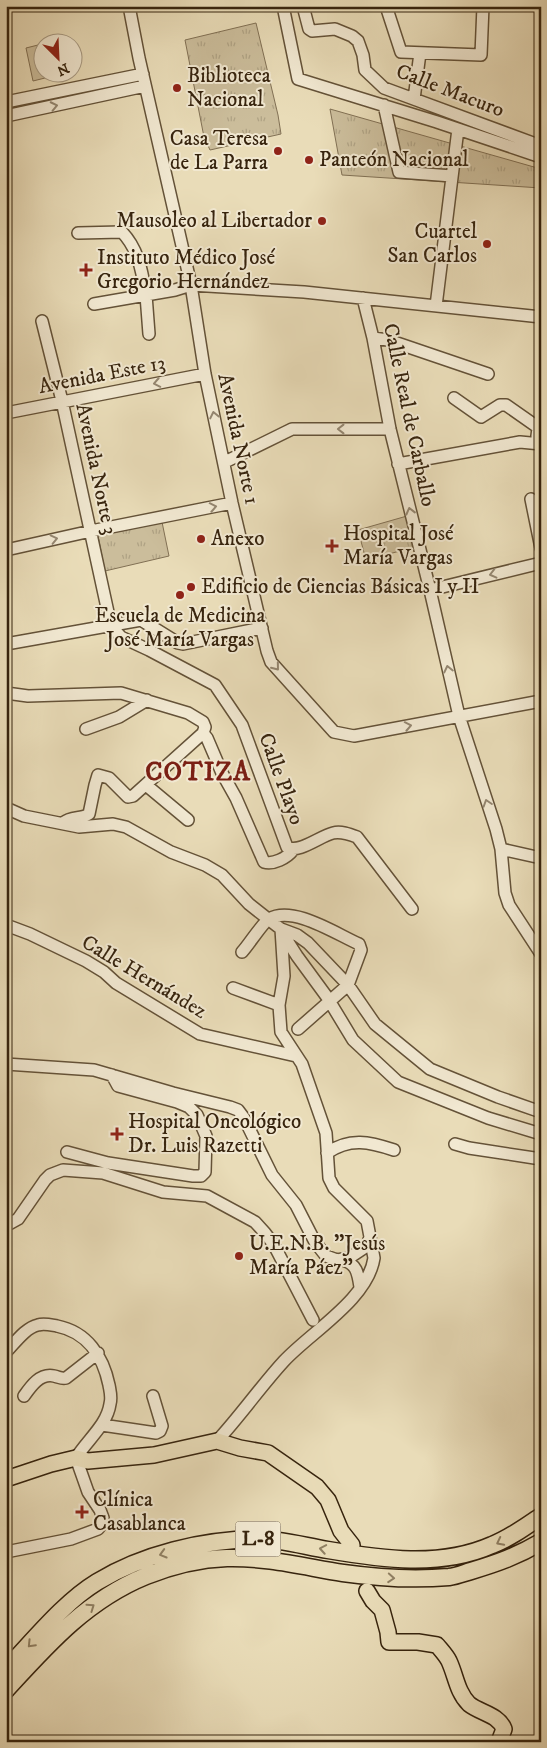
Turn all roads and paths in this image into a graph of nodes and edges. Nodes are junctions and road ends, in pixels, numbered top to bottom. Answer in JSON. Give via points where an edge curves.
{"nodes":[{"id":1,"x":129,"y":6,"type":"edge"},
{"id":2,"x":284,"y":6,"type":"edge"},
{"id":3,"x":303,"y":6,"type":"edge"},
{"id":4,"x":386,"y":6,"type":"edge"},
{"id":5,"x":483,"y":6,"type":"edge"},
{"id":6,"x":420,"y":53,"type":"junction"},
{"id":7,"x":144,"y":80,"type":"junction"},
{"id":8,"x":414,"y":99,"type":"junction"},
{"id":9,"x":6,"y":102,"type":"edge"},
{"id":10,"x":384,"y":105,"type":"junction"},
{"id":11,"x":6,"y":116,"type":"edge"},
{"id":12,"x":458,"y":129,"type":"junction"},
{"id":13,"x":541,"y":146,"type":"edge"},
{"id":14,"x":541,"y":157,"type":"edge"},
{"id":15,"x":452,"y":176,"type":"junction"},
{"id":16,"x":78,"y":233,"type":"dead end"},
{"id":17,"x":191,"y":285,"type":"junction"},
{"id":18,"x":146,"y":296,"type":"junction"},
{"id":19,"x":364,"y":298,"type":"junction"},
{"id":20,"x":94,"y":304,"type":"dead end"},
{"id":21,"x":436,"y":306,"type":"junction"},
{"id":22,"x":541,"y":317,"type":"edge"},
{"id":23,"x":42,"y":321,"type":"dead end"},
{"id":24,"x":149,"y":334,"type":"dead end"},
{"id":25,"x":373,"y":338,"type":"junction"},
{"id":26,"x":205,"y":374,"type":"junction"},
{"id":27,"x":488,"y":374,"type":"dead end"},
{"id":28,"x":454,"y":398,"type":"dead end"},
{"id":29,"x":62,"y":401,"type":"junction"},
{"id":30,"x":6,"y":413,"type":"edge"},
{"id":31,"x":390,"y":429,"type":"junction"},
{"id":32,"x":541,"y":438,"type":"edge"},
{"id":33,"x":541,"y":444,"type":"edge"},
{"id":34,"x":224,"y":462,"type":"junction"},
{"id":35,"x":398,"y":464,"type":"junction"},
{"id":36,"x":531,"y":499,"type":"dead end"},
{"id":37,"x":232,"y":503,"type":"junction"},
{"id":38,"x":91,"y":531,"type":"junction"},
{"id":39,"x":541,"y":548,"type":"edge"},
{"id":40,"x":6,"y":550,"type":"edge"},
{"id":41,"x":541,"y":563,"type":"edge"},
{"id":42,"x":430,"y":590,"type":"junction"},
{"id":43,"x":111,"y":626,"type":"junction"},
{"id":44,"x":262,"y":628,"type":"junction"},
{"id":45,"x":6,"y":644,"type":"edge"},
{"id":46,"x":6,"y":693,"type":"edge"},
{"id":47,"x":147,"y":700,"type":"junction"},
{"id":48,"x":541,"y":702,"type":"edge"},
{"id":49,"x":459,"y":716,"type":"junction"},
{"id":50,"x":86,"y":728,"type":"dead end"},
{"id":51,"x":202,"y":733,"type":"junction"},
{"id":52,"x":146,"y":785,"type":"junction"},
{"id":53,"x":6,"y":808,"type":"edge"},
{"id":54,"x":188,"y":820,"type":"dead end"},
{"id":55,"x":63,"y":823,"type":"junction"},
{"id":56,"x":501,"y":849,"type":"junction"},
{"id":57,"x":293,"y":850,"type":"junction"},
{"id":58,"x":541,"y":850,"type":"edge"},
{"id":59,"x":529,"y":854,"type":"junction"},
{"id":60,"x":541,"y":858,"type":"edge"},
{"id":61,"x":541,"y":864,"type":"edge"},
{"id":62,"x":412,"y":909,"type":"dead end"},
{"id":63,"x":268,"y":919,"type":"junction"},
{"id":64,"x":6,"y":925,"type":"edge"},
{"id":65,"x":281,"y":929,"type":"junction"},
{"id":66,"x":242,"y":952,"type":"dead end"},
{"id":67,"x":541,"y":954,"type":"edge"},
{"id":68,"x":348,"y":985,"type":"junction"},
{"id":69,"x":233,"y":988,"type":"dead end"},
{"id":70,"x":329,"y":1000,"type":"junction"},
{"id":71,"x":279,"y":1006,"type":"junction"},
{"id":72,"x":298,"y":1029,"type":"dead end"},
{"id":73,"x":296,"y":1056,"type":"junction"},
{"id":74,"x":6,"y":1064,"type":"edge"},
{"id":75,"x":112,"y":1075,"type":"junction"},
{"id":76,"x":541,"y":1112,"type":"edge"},
{"id":77,"x":541,"y":1134,"type":"edge"},
{"id":78,"x":455,"y":1144,"type":"dead end"},
{"id":79,"x":394,"y":1150,"type":"dead end"},
{"id":80,"x":67,"y":1152,"type":"dead end"},
{"id":81,"x":327,"y":1153,"type":"junction"},
{"id":82,"x":541,"y":1159,"type":"edge"},
{"id":83,"x":6,"y":1223,"type":"edge"},
{"id":84,"x":370,"y":1237,"type":"junction"},
{"id":85,"x":343,"y":1260,"type":"junction"},
{"id":86,"x":360,"y":1287,"type":"junction"},
{"id":87,"x":313,"y":1320,"type":"dead end"},
{"id":88,"x":6,"y":1352,"type":"edge"},
{"id":89,"x":98,"y":1353,"type":"junction"},
{"id":90,"x":24,"y":1396,"type":"dead end"},
{"id":91,"x":153,"y":1396,"type":"dead end"},
{"id":92,"x":102,"y":1425,"type":"junction"},
{"id":93,"x":218,"y":1441,"type":"junction"},
{"id":94,"x":76,"y":1458,"type":"junction"},
{"id":95,"x":6,"y":1480,"type":"edge"},
{"id":96,"x":541,"y":1516,"type":"edge"},
{"id":97,"x":541,"y":1542,"type":"edge"},
{"id":98,"x":352,"y":1544,"type":"dead end"},
{"id":99,"x":6,"y":1552,"type":"edge"},
{"id":100,"x":367,"y":1591,"type":"dead end"},
{"id":101,"x":6,"y":1669,"type":"edge"},
{"id":102,"x":6,"y":1690,"type":"edge"},
{"id":103,"x":499,"y":1742,"type":"edge"}],
"edges":[{"from":1,"to":7,"type":"street","name":"Avenida Norte 1"},
{"from":2,"to":10,"type":"street","via":[[298,79]]},
{"from":3,"to":8,"type":"street","name":"Calle Macuro","via":[[309,29],[335,29],[352,36],[358,41],[363,54],[365,70],[384,88]]},
{"from":4,"to":6,"type":"street","via":[[401,52]]},
{"from":5,"to":6,"type":"street","via":[[481,56]]},
{"from":6,"to":8,"type":"street"},
{"from":7,"to":9,"type":"street"},
{"from":11,"to":7,"type":"street","one_way":true},
{"from":7,"to":17,"type":"street","name":"Avenida Norte 1"},
{"from":8,"to":13,"type":"street","name":"Calle Macuro"},
{"from":10,"to":12,"type":"street"},
{"from":10,"to":15,"type":"street","via":[[399,172]]},
{"from":12,"to":14,"type":"street"},
{"from":12,"to":15,"type":"street"},
{"from":15,"to":21,"type":"street"},
{"from":16,"to":18,"type":"street","via":[[122,232],[132,242]]},
{"from":17,"to":18,"type":"street"},
{"from":17,"to":19,"type":"street"},
{"from":17,"to":26,"type":"street","name":"Avenida Norte 1"},
{"from":18,"to":20,"type":"street"},
{"from":18,"to":24,"type":"street"},
{"from":19,"to":21,"type":"street"},
{"from":19,"to":25,"type":"street","name":"Calle Real de Carballo"},
{"from":21,"to":22,"type":"street"},
{"from":23,"to":29,"type":"street","name":"Avenida Norte 3"},
{"from":25,"to":27,"type":"street","via":[[388,340]]},
{"from":25,"to":31,"type":"street","name":"Calle Real de Carballo"},
{"from":26,"to":29,"type":"street","name":"Avenida Este 13","one_way":true},
{"from":34,"to":26,"type":"street","name":"Avenida Norte 1","one_way":true},
{"from":28,"to":32,"type":"street","via":[[481,417],[500,405],[506,405],[536,426],[537,436]]},
{"from":29,"to":30,"type":"street","name":"Avenida Este 13"},
{"from":29,"to":38,"type":"street","name":"Avenida Norte 3"},
{"from":31,"to":34,"type":"street","one_way":true,"via":[[292,429]]},
{"from":31,"to":35,"type":"street","name":"Calle Real de Carballo"},
{"from":33,"to":35,"type":"street","via":[[520,442]]},
{"from":34,"to":37,"type":"street","name":"Avenida Norte 1"},
{"from":42,"to":35,"type":"street","name":"Calle Real de Carballo","one_way":true},
{"from":36,"to":39,"type":"street"},
{"from":38,"to":37,"type":"street","one_way":true},
{"from":37,"to":44,"type":"street","name":"Avenida Norte 1"},
{"from":40,"to":38,"type":"street","one_way":true},
{"from":38,"to":43,"type":"street","name":"Avenida Norte 3"},
{"from":41,"to":42,"type":"street","one_way":true},
{"from":49,"to":42,"type":"street","name":"Calle Real de Carballo","one_way":true},
{"from":43,"to":44,"type":"street","via":[[141,620],[183,644]]},
{"from":43,"to":45,"type":"street"},
{"from":43,"to":57,"type":"street","name":"Calle Playo","via":[[121,637],[215,684],[242,726],[284,841]]},
{"from":44,"to":49,"type":"street","name":"Avenida Norte 1","one_way":true,"via":[[271,662],[334,732],[354,736]]},
{"from":46,"to":47,"type":"street","via":[[28,696],[121,692]]},
{"from":47,"to":50,"type":"street","via":[[119,718]]},
{"from":47,"to":51,"type":"street","via":[[188,713],[203,722]]},
{"from":48,"to":49,"type":"street","name":"Avenida Norte 1"},
{"from":56,"to":49,"type":"street","name":"Calle Real de Carballo","one_way":true},
{"from":51,"to":52,"type":"street"},
{"from":51,"to":57,"type":"street","via":[[246,818],[264,862],[284,858]]},
{"from":52,"to":54,"type":"street"},
{"from":52,"to":55,"type":"street","via":[[128,797],[108,778],[98,775],[89,814]]},
{"from":53,"to":55,"type":"street","via":[[24,816]]},
{"from":55,"to":63,"type":"street","via":[[79,827],[113,824],[126,827],[222,875]]},
{"from":56,"to":59,"type":"street"},
{"from":56,"to":67,"type":"street","name":"Calle Real de Carballo","via":[[509,904]]},
{"from":57,"to":62,"type":"street","name":"Calle Playo","via":[[333,833],[357,837]]},
{"from":58,"to":59,"type":"street"},
{"from":59,"to":60,"type":"street"},
{"from":59,"to":61,"type":"street"},
{"from":63,"to":65,"type":"street"},
{"from":63,"to":66,"type":"street"},
{"from":63,"to":68,"type":"street","via":[[288,914],[303,918],[359,944],[361,950]]},
{"from":64,"to":73,"type":"street","name":"Calle Hernández","via":[[86,961],[200,1034]]},
{"from":65,"to":68,"type":"street","via":[[308,943]]},
{"from":65,"to":70,"type":"street"},
{"from":65,"to":71,"type":"street","via":[[284,976]]},
{"from":68,"to":70,"type":"street"},
{"from":68,"to":76,"type":"street","via":[[375,1024],[430,1069]]},
{"from":69,"to":71,"type":"street"},
{"from":70,"to":72,"type":"street"},
{"from":70,"to":77,"type":"street","via":[[354,1040],[402,1084],[488,1118]]},
{"from":71,"to":73,"type":"street","via":[[281,1032]]},
{"from":73,"to":81,"type":"street","via":[[302,1064],[326,1133]]},
{"from":74,"to":75,"type":"street","via":[[94,1070]]},
{"from":75,"to":80,"type":"street","via":[[118,1086],[177,1102],[197,1115],[206,1133],[205,1172],[201,1176],[193,1176],[108,1163]]},
{"from":75,"to":85,"type":"street","via":[[238,1110],[272,1175],[296,1205],[317,1247],[326,1256]]},
{"from":78,"to":82,"type":"street"},
{"from":79,"to":81,"type":"street","via":[[355,1142],[337,1146]]},
{"from":81,"to":84,"type":"street","via":[[329,1178],[334,1188],[367,1221]]},
{"from":83,"to":87,"type":"street","via":[[18,1219],[45,1180],[63,1170],[103,1174],[163,1192],[207,1196],[255,1222],[265,1232]]},
{"from":84,"to":85,"type":"street","via":[[364,1248]]},
{"from":84,"to":86,"type":"street","via":[[374,1263]]},
{"from":85,"to":86,"type":"street","via":[[355,1268]]},
{"from":86,"to":93,"type":"street","via":[[340,1311],[283,1362]]},
{"from":88,"to":89,"type":"street","via":[[32,1327],[49,1324],[78,1334]]},
{"from":89,"to":90,"type":"street","via":[[66,1378],[42,1377]]},
{"from":89,"to":92,"type":"street","via":[[111,1394]]},
{"from":91,"to":92,"type":"street","via":[[162,1426],[160,1431]]},
{"from":92,"to":94,"type":"street"},
{"from":93,"to":94,"type":"main road","via":[[154,1455],[88,1461]]},
{"from":93,"to":98,"type":"main road","via":[[268,1453],[317,1487],[328,1500],[341,1531]]},
{"from":94,"to":95,"type":"main road"},
{"from":94,"to":99,"type":"street","via":[[88,1492],[100,1510],[102,1524],[98,1529],[71,1539]]},
{"from":96,"to":101,"type":"highway","number":"L-8","one_way":true,"via":[[491,1546],[430,1560],[375,1558],[258,1539],[184,1548],[124,1568],[96,1582],[74,1599]]},
{"from":102,"to":97,"type":"highway","number":"L-8","one_way":true,"via":[[56,1636],[90,1606],[132,1583],[172,1567],[219,1559],[246,1559],[395,1579],[451,1577],[516,1556]]},
{"from":100,"to":103,"type":"main road","via":[[382,1610],[389,1642],[437,1645],[465,1699],[503,1725]]}]}
